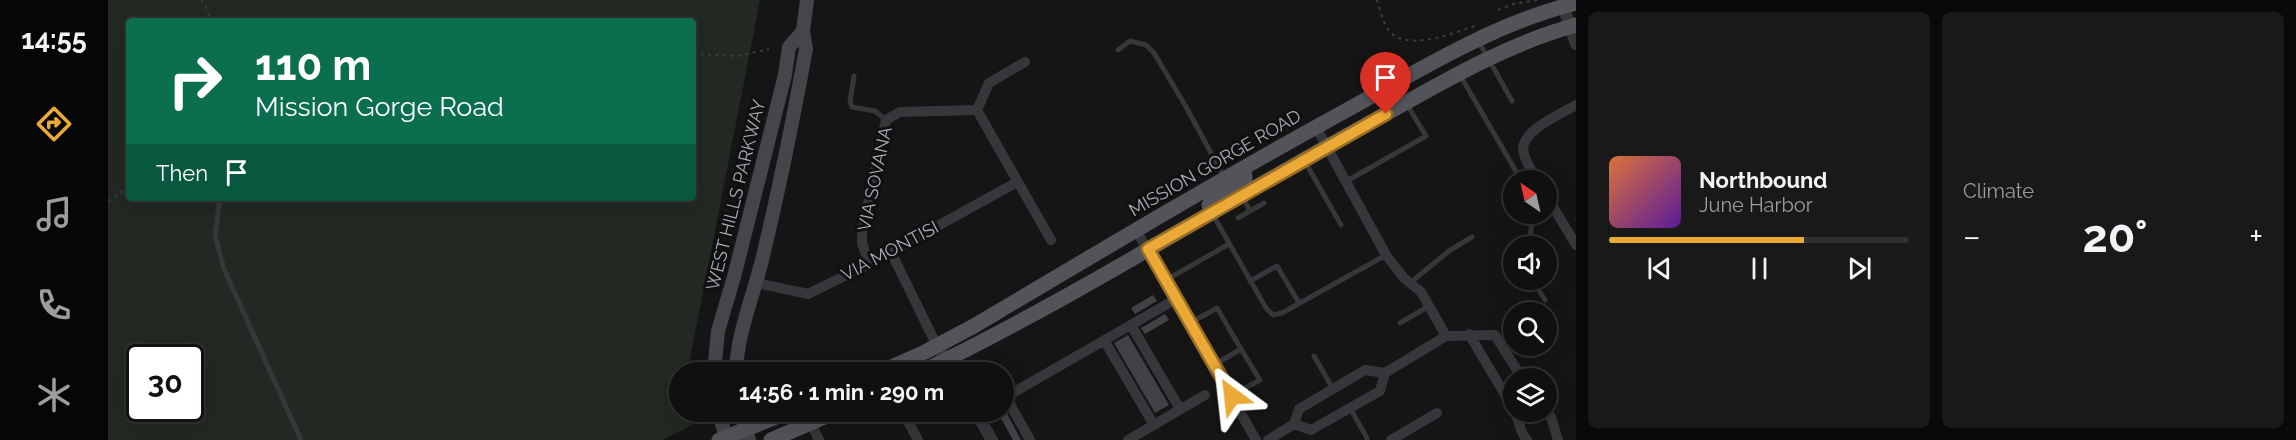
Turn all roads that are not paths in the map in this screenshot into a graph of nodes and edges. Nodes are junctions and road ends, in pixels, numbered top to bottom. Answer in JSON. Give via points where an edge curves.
{"nodes":[{"id":1,"x":807,"y":0,"type":"edge"},
{"id":2,"x":1569,"y":5,"type":"edge"},
{"id":3,"x":1573,"y":26,"type":"edge"},
{"id":4,"x":803,"y":31,"type":"junction"},
{"id":5,"x":1478,"y":32,"type":"junction"},
{"id":6,"x":1576,"y":44,"type":"edge"},
{"id":7,"x":1118,"y":50,"type":"dead end"},
{"id":8,"x":1487,"y":58,"type":"junction"},
{"id":9,"x":1025,"y":62,"type":"dead end"},
{"id":10,"x":1459,"y":73,"type":"junction"},
{"id":11,"x":854,"y":76,"type":"dead end"},
{"id":12,"x":1512,"y":101,"type":"dead end"},
{"id":13,"x":1406,"y":103,"type":"junction"},
{"id":14,"x":1576,"y":105,"type":"edge"},
{"id":15,"x":977,"y":110,"type":"junction"},
{"id":16,"x":886,"y":120,"type":"junction"},
{"id":17,"x":1316,"y":127,"type":"junction"},
{"id":18,"x":1327,"y":146,"type":"junction"},
{"id":19,"x":1303,"y":159,"type":"junction"},
{"id":20,"x":1244,"y":168,"type":"junction"},
{"id":21,"x":1515,"y":170,"type":"edge"},
{"id":22,"x":1531,"y":170,"type":"edge"},
{"id":23,"x":1225,"y":179,"type":"junction"},
{"id":24,"x":1017,"y":182,"type":"junction"},
{"id":25,"x":1345,"y":182,"type":"junction"},
{"id":26,"x":1241,"y":195,"type":"junction"},
{"id":27,"x":220,"y":201,"type":"edge"},
{"id":28,"x":1264,"y":203,"type":"dead end"},
{"id":29,"x":1250,"y":211,"type":"junction"},
{"id":30,"x":1211,"y":212,"type":"junction"},
{"id":31,"x":1557,"y":213,"type":"edge"},
{"id":32,"x":1238,"y":218,"type":"dead end"},
{"id":33,"x":1341,"y":225,"type":"dead end"},
{"id":34,"x":1137,"y":230,"type":"junction"},
{"id":35,"x":1472,"y":237,"type":"dead end"},
{"id":36,"x":1051,"y":240,"type":"dead end"},
{"id":37,"x":1229,"y":244,"type":"junction"},
{"id":38,"x":1576,"y":245,"type":"edge"},
{"id":39,"x":1148,"y":249,"type":"junction"},
{"id":40,"x":891,"y":252,"type":"junction"},
{"id":41,"x":1386,"y":255,"type":"junction"},
{"id":42,"x":869,"y":264,"type":"junction"},
{"id":43,"x":1166,"y":280,"type":"junction"},
{"id":44,"x":1250,"y":280,"type":"junction"},
{"id":45,"x":757,"y":283,"type":"junction"},
{"id":46,"x":1410,"y":283,"type":"junction"},
{"id":47,"x":1539,"y":290,"type":"edge"},
{"id":48,"x":1176,"y":299,"type":"junction"},
{"id":49,"x":1545,"y":300,"type":"dead end"},
{"id":50,"x":1299,"y":303,"type":"junction"},
{"id":51,"x":1429,"y":306,"type":"junction"},
{"id":52,"x":1190,"y":322,"type":"junction"},
{"id":53,"x":1400,"y":323,"type":"dead end"},
{"id":54,"x":1131,"y":325,"type":"junction"},
{"id":55,"x":1472,"y":334,"type":"junction"},
{"id":56,"x":1446,"y":336,"type":"junction"},
{"id":57,"x":1104,"y":340,"type":"junction"},
{"id":58,"x":937,"y":346,"type":"junction"},
{"id":59,"x":1241,"y":349,"type":"junction"},
{"id":60,"x":1314,"y":356,"type":"dead end"},
{"id":61,"x":715,"y":362,"type":"edge"},
{"id":62,"x":737,"y":362,"type":"edge"},
{"id":63,"x":902,"y":362,"type":"edge"},
{"id":64,"x":947,"y":362,"type":"edge"},
{"id":65,"x":956,"y":362,"type":"edge"},
{"id":66,"x":1214,"y":365,"type":"junction"},
{"id":67,"x":1516,"y":368,"type":"edge"},
{"id":68,"x":1385,"y":373,"type":"junction"},
{"id":69,"x":1333,"y":389,"type":"junction"},
{"id":70,"x":1014,"y":391,"type":"edge"},
{"id":71,"x":1503,"y":391,"type":"edge"},
{"id":72,"x":1205,"y":395,"type":"dead end"},
{"id":73,"x":1232,"y":396,"type":"junction"},
{"id":74,"x":1350,"y":408,"type":"junction"},
{"id":75,"x":1180,"y":410,"type":"junction"},
{"id":76,"x":1437,"y":413,"type":"dead end"},
{"id":77,"x":1014,"y":414,"type":"edge"},
{"id":78,"x":720,"y":422,"type":"edge"},
{"id":79,"x":770,"y":422,"type":"edge"},
{"id":80,"x":908,"y":422,"type":"edge"},
{"id":81,"x":982,"y":422,"type":"edge"},
{"id":82,"x":1519,"y":422,"type":"edge"},
{"id":83,"x":1552,"y":422,"type":"edge"},
{"id":84,"x":811,"y":423,"type":"joint"},
{"id":85,"x":1294,"y":424,"type":"junction"},
{"id":86,"x":1154,"y":425,"type":"junction"},
{"id":87,"x":747,"y":434,"type":"edge"},
{"id":88,"x":1553,"y":437,"type":"edge"},
{"id":89,"x":1367,"y":438,"type":"dead end"},
{"id":90,"x":724,"y":439,"type":"edge"},
{"id":91,"x":301,"y":440,"type":"edge"},
{"id":92,"x":771,"y":440,"type":"edge"},
{"id":93,"x":819,"y":440,"type":"edge"},
{"id":94,"x":918,"y":440,"type":"edge"},
{"id":95,"x":992,"y":440,"type":"edge"},
{"id":96,"x":1030,"y":440,"type":"edge"},
{"id":97,"x":1128,"y":440,"type":"edge"},
{"id":98,"x":1256,"y":440,"type":"edge"},
{"id":99,"x":1268,"y":440,"type":"edge"},
{"id":100,"x":1391,"y":440,"type":"edge"},
{"id":101,"x":1527,"y":440,"type":"edge"}],
"edges":[{"from":1,"to":4,"type":"main road","name":"WEST HILLS PARKWAY"},
{"from":2,"to":3,"type":"street"},
{"from":2,"to":5,"type":"main road","name":"MISSION GORGE ROAD"},
{"from":3,"to":6,"type":"street"},
{"from":3,"to":8,"type":"main road"},
{"from":4,"to":45,"type":"main road","name":"WEST HILLS PARKWAY","via":[[806,49]]},
{"from":4,"to":61,"type":"main road","name":"WEST HILLS PARKWAY","via":[[789,47],[718,331]]},
{"from":5,"to":8,"type":"lane"},
{"from":5,"to":17,"type":"main road","name":"MISSION GORGE ROAD"},
{"from":7,"to":23,"type":"lane","via":[[1130,41],[1146,45],[1154,52]]},
{"from":8,"to":10,"type":"main road"},
{"from":8,"to":12,"type":"lane"},
{"from":9,"to":15,"type":"street","via":[[989,83]]},
{"from":10,"to":13,"type":"main road"},
{"from":10,"to":21,"type":"lane"},
{"from":11,"to":16,"type":"lane","via":[[852,107],[875,111]]},
{"from":13,"to":18,"type":"main road"},
{"from":13,"to":25,"type":"lane","via":[[1426,136]]},
{"from":14,"to":22,"type":"street","via":[[1528,134],[1523,149]]},
{"from":15,"to":16,"type":"street","name":"VIA SOVANA","via":[[900,112]]},
{"from":15,"to":24,"type":"street"},
{"from":16,"to":42,"type":"street","name":"VIA SOVANA","via":[[862,232]]},
{"from":17,"to":18,"type":"street"},
{"from":17,"to":20,"type":"main road","name":"MISSION GORGE ROAD"},
{"from":18,"to":19,"type":"main road"},
{"from":18,"to":25,"type":"street"},
{"from":19,"to":26,"type":"main road"},
{"from":19,"to":33,"type":"lane"},
{"from":20,"to":23,"type":"main road","name":"MISSION GORGE ROAD"},
{"from":20,"to":30,"type":"main road","via":[[1245,178],[1212,199]]},
{"from":23,"to":34,"type":"main road","name":"MISSION GORGE ROAD"},
{"from":24,"to":36,"type":"street"},
{"from":24,"to":40,"type":"street","name":"VIA MONTISI"},
{"from":25,"to":41,"type":"street"},
{"from":26,"to":29,"type":"lane"},
{"from":26,"to":30,"type":"main road"},
{"from":27,"to":91,"type":"lane","via":[[215,235],[224,269]]},
{"from":28,"to":29,"type":"lane"},
{"from":29,"to":32,"type":"lane"},
{"from":30,"to":37,"type":"lane"},
{"from":30,"to":39,"type":"main road"},
{"from":31,"to":38,"type":"street"},
{"from":34,"to":39,"type":"street"},
{"from":34,"to":58,"type":"main road","name":"MISSION GORGE ROAD"},
{"from":35,"to":46,"type":"lane"},
{"from":37,"to":43,"type":"lane"},
{"from":37,"to":44,"type":"lane"},
{"from":39,"to":43,"type":"street"},
{"from":39,"to":65,"type":"main road"},
{"from":40,"to":42,"type":"street","name":"VIA MONTISI"},
{"from":40,"to":58,"type":"street"},
{"from":41,"to":46,"type":"street"},
{"from":41,"to":50,"type":"lane"},
{"from":42,"to":45,"type":"street","name":"VIA MONTISI","via":[[808,294]]},
{"from":43,"to":48,"type":"street"},
{"from":44,"to":50,"type":"lane","via":[[1273,315]]},
{"from":44,"to":50,"type":"lane","via":[[1277,266]]},
{"from":45,"to":62,"type":"main road","name":"WEST HILLS PARKWAY"},
{"from":46,"to":51,"type":"street"},
{"from":47,"to":49,"type":"lane"},
{"from":48,"to":52,"type":"street"},
{"from":48,"to":54,"type":"street"},
{"from":51,"to":53,"type":"lane"},
{"from":51,"to":56,"type":"street"},
{"from":52,"to":59,"type":"lane","via":[[1217,308]]},
{"from":52,"to":66,"type":"street"},
{"from":54,"to":57,"type":"street"},
{"from":54,"to":75,"type":"street"},
{"from":55,"to":56,"type":"street"},
{"from":55,"to":67,"type":"street","via":[[1495,335]]},
{"from":55,"to":71,"type":"street"},
{"from":56,"to":68,"type":"street"},
{"from":57,"to":70,"type":"street"},
{"from":57,"to":86,"type":"street"},
{"from":58,"to":63,"type":"main road","name":"MISSION GORGE ROAD"},
{"from":58,"to":64,"type":"street"},
{"from":59,"to":66,"type":"lane"},
{"from":59,"to":73,"type":"lane","via":[[1260,380]]},
{"from":60,"to":69,"type":"lane"},
{"from":66,"to":73,"type":"street"},
{"from":68,"to":69,"type":"street","via":[[1365,370]]},
{"from":68,"to":74,"type":"street","via":[[1380,391]]},
{"from":69,"to":85,"type":"street","via":[[1299,409]]},
{"from":72,"to":75,"type":"street"},
{"from":73,"to":98,"type":"street"},
{"from":74,"to":85,"type":"street","via":[[1311,430]]},
{"from":74,"to":89,"type":"lane"},
{"from":75,"to":86,"type":"street"},
{"from":76,"to":100,"type":"street"},
{"from":77,"to":96,"type":"street"},
{"from":78,"to":90,"type":"main road"},
{"from":79,"to":87,"type":"main road"},
{"from":80,"to":94,"type":"street"},
{"from":81,"to":95,"type":"street"},
{"from":82,"to":101,"type":"street"},
{"from":83,"to":88,"type":"street"},
{"from":84,"to":92,"type":"main road"},
{"from":84,"to":93,"type":"street"},
{"from":85,"to":99,"type":"street"},
{"from":86,"to":97,"type":"street"},
{"from":87,"to":90,"type":"main road"}]}
